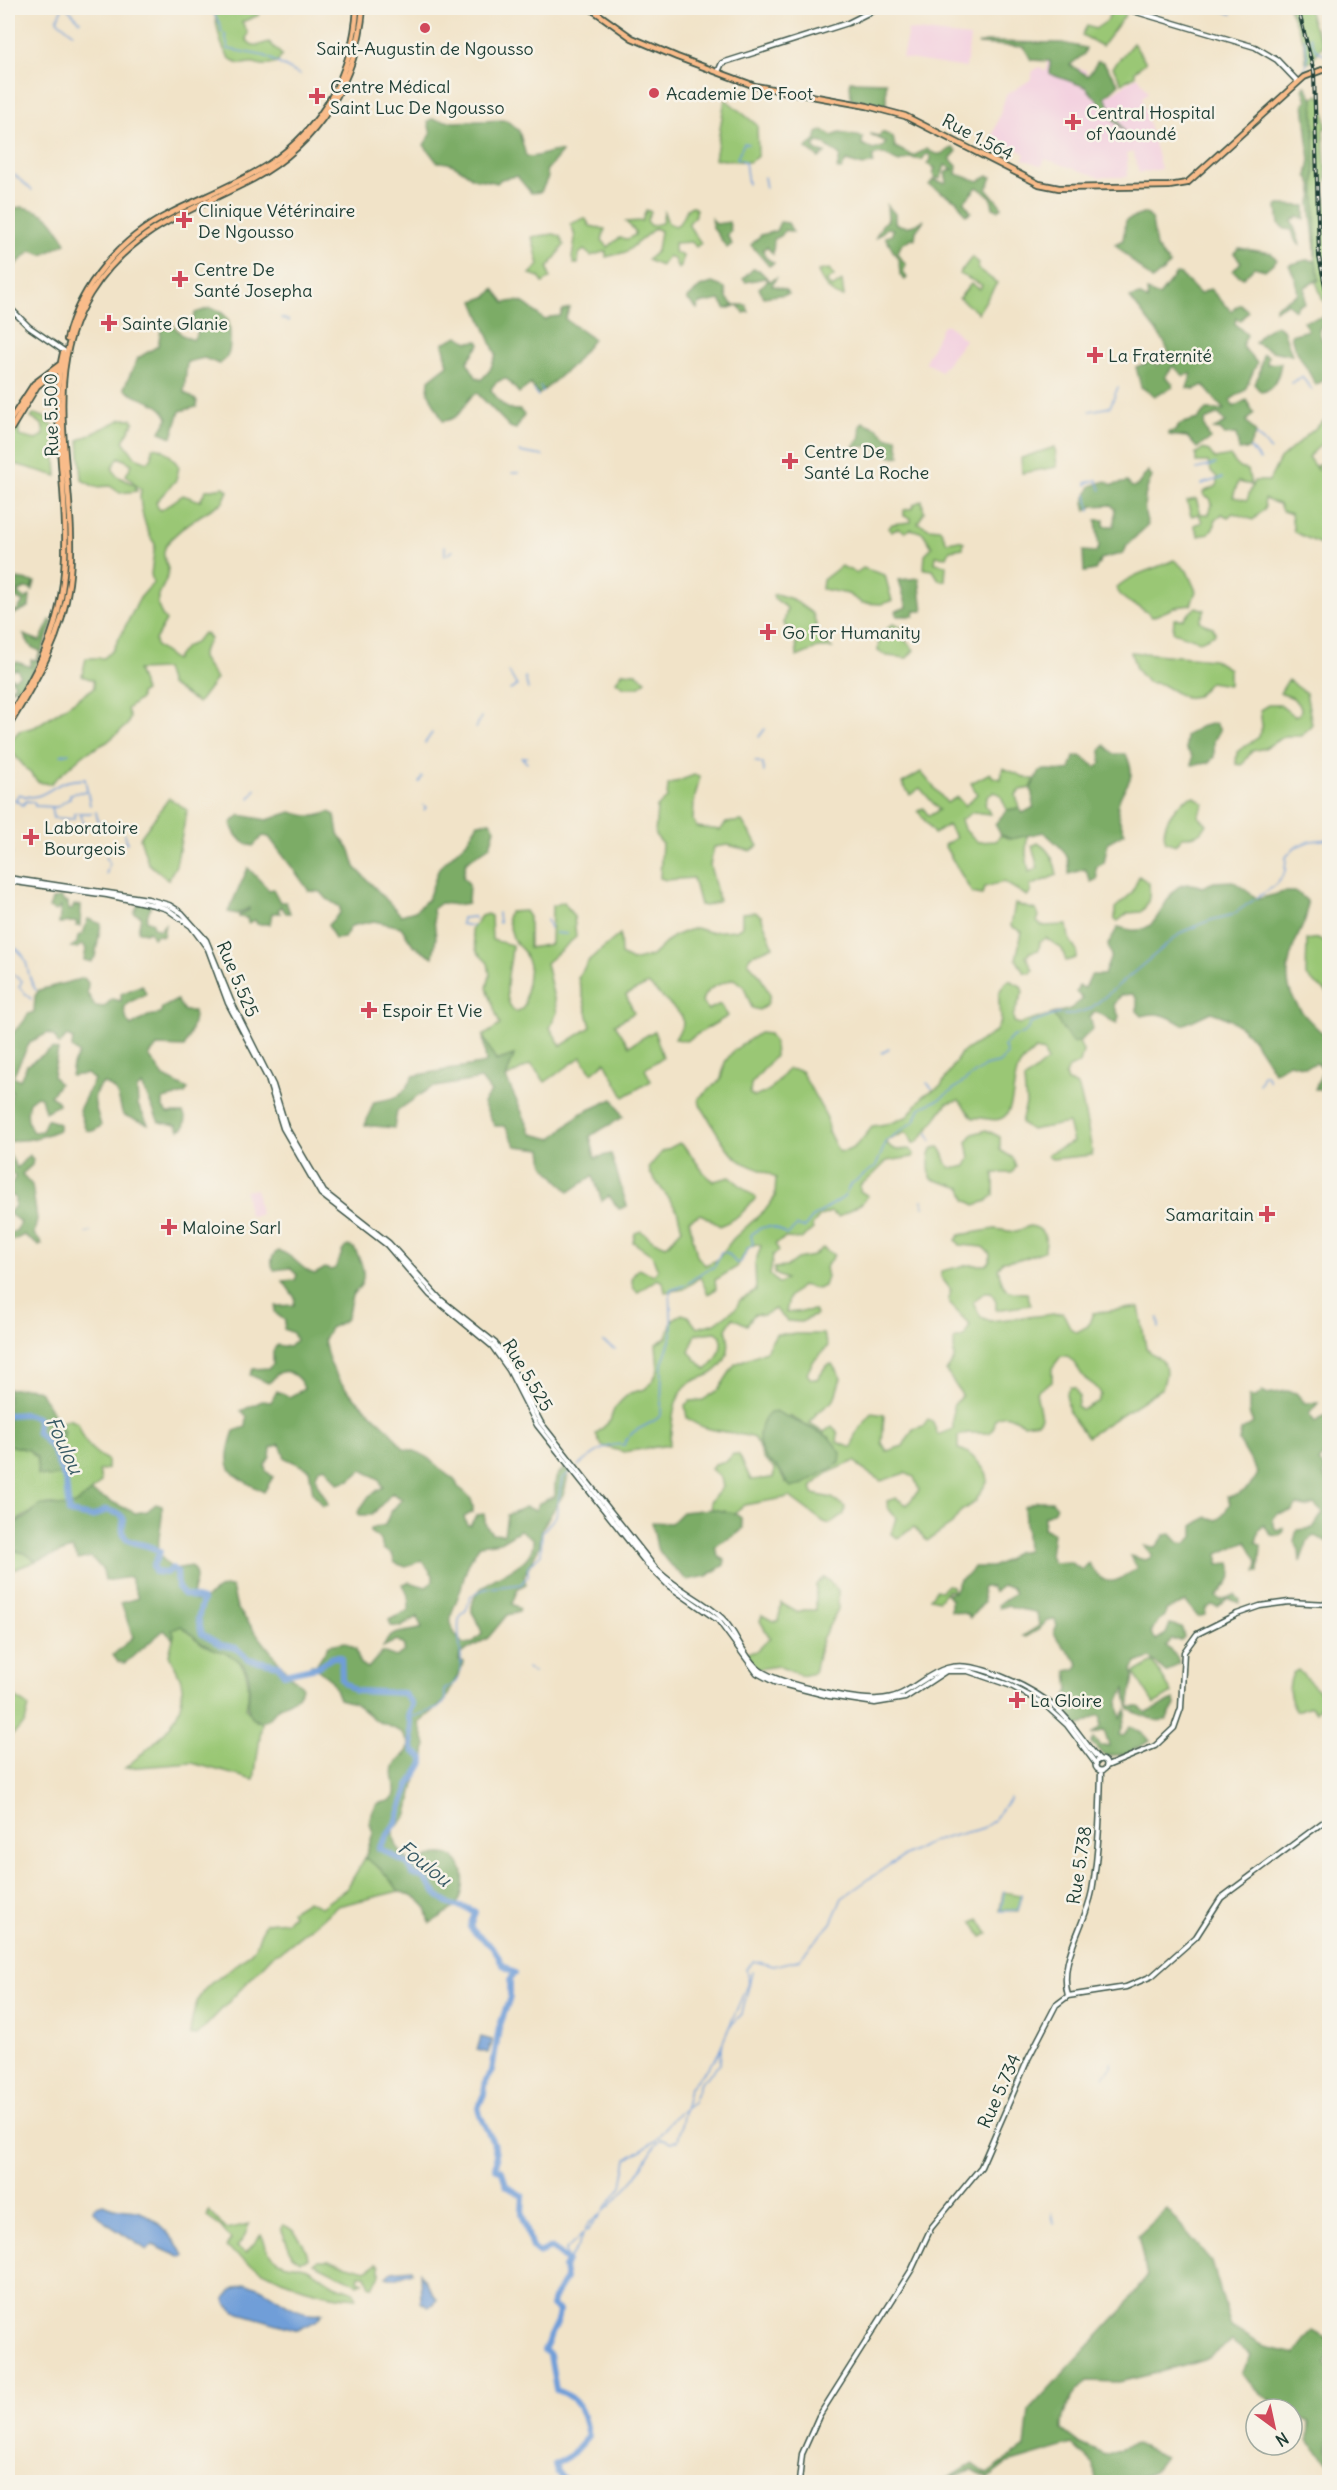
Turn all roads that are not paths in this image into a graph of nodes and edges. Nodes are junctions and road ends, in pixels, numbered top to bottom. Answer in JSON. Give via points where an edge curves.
{"nodes":[{"id":1,"x":363,"y":8,"type":"edge"},
{"id":2,"x":590,"y":8,"type":"edge"},
{"id":3,"x":878,"y":8,"type":"edge"},
{"id":4,"x":1123,"y":8,"type":"edge"},
{"id":5,"x":357,"y":10,"type":"edge"},
{"id":6,"x":1329,"y":67,"type":"edge"},
{"id":7,"x":718,"y":72,"type":"junction"},
{"id":8,"x":1298,"y":82,"type":"junction"},
{"id":9,"x":8,"y":306,"type":"edge"},
{"id":10,"x":64,"y":351,"type":"junction"},
{"id":11,"x":62,"y":364,"type":"junction"},
{"id":12,"x":8,"y":424,"type":"edge"},
{"id":13,"x":8,"y":434,"type":"edge"},
{"id":14,"x":8,"y":718,"type":"edge"},
{"id":15,"x":8,"y":727,"type":"edge"},
{"id":16,"x":8,"y":880,"type":"edge"},
{"id":17,"x":1329,"y":1604,"type":"edge"},
{"id":18,"x":1100,"y":1760,"type":"junction"},
{"id":19,"x":1095,"y":1764,"type":"junction"},
{"id":20,"x":1107,"y":1766,"type":"junction"},
{"id":21,"x":1101,"y":1771,"type":"junction"},
{"id":22,"x":1329,"y":1816,"type":"edge"},
{"id":23,"x":1068,"y":1996,"type":"junction"},
{"id":24,"x":799,"y":2482,"type":"edge"}],
"edges":[{"from":1,"to":11,"type":"main road","name":"Rue 5.500","via":[[358,44],[347,78],[305,140],[263,172],[172,217],[138,239],[106,269],[78,317]]},
{"from":2,"to":7,"type":"main road","name":"Rue 1.564","via":[[632,38]]},
{"from":3,"to":7,"type":"street","via":[[839,27],[722,63]]},
{"from":4,"to":8,"type":"street","via":[[1256,47],[1277,60]]},
{"from":5,"to":10,"type":"main road","name":"Rue 5.500","via":[[344,73],[314,122],[269,164],[158,220],[127,242],[84,295]]},
{"from":6,"to":8,"type":"main road","name":"Rue 1.564"},
{"from":7,"to":8,"type":"main road","name":"Rue 1.564","via":[[755,86],[905,116],[1019,174],[1059,188],[1187,183]]},
{"from":9,"to":10,"type":"street","via":[[29,327]]},
{"from":10,"to":11,"type":"main road","name":"Rue 5.500"},
{"from":11,"to":12,"type":"main road","via":[[34,384]]},
{"from":11,"to":13,"type":"main road","via":[[38,386]]},
{"from":11,"to":14,"type":"main road","name":"Rue 5.500","via":[[58,425],[67,549],[65,580],[48,648]]},
{"from":11,"to":15,"type":"main road","name":"Rue 5.500","via":[[71,549],[67,597],[49,656]]},
{"from":16,"to":18,"type":"street","name":"Rue 5.525","via":[[148,899],[169,905],[194,924],[211,948],[231,1001],[270,1078],[286,1127],[324,1192],[389,1243],[440,1299],[495,1343],[541,1423],[656,1569],[722,1617],[760,1670],[775,1678],[832,1693],[878,1700],[904,1694],[946,1668],[970,1668],[1002,1677],[1047,1701],[1065,1716]]},
{"from":16,"to":19,"type":"street","name":"Rue 5.525","via":[[161,906],[198,933],[267,1079],[283,1128],[321,1194],[387,1245],[430,1295],[492,1346],[537,1425],[647,1564],[669,1586],[718,1620],[757,1673],[774,1682],[829,1696],[881,1703],[905,1698],[946,1671],[968,1671],[1009,1685],[1043,1703],[1067,1725]]},
{"from":17,"to":20,"type":"street","via":[[1289,1602],[1260,1606],[1197,1634],[1184,1652],[1181,1708],[1174,1728],[1155,1746]]},
{"from":18,"to":19,"type":"street"},
{"from":18,"to":20,"type":"street","name":"Rue 5.525"},
{"from":19,"to":21,"type":"street","name":"Rue 5.525"},
{"from":20,"to":21,"type":"street"},
{"from":21,"to":23,"type":"street","name":"Rue 5.738","via":[[1092,1890],[1066,1968]]},
{"from":22,"to":23,"type":"street","via":[[1221,1898],[1196,1937],[1152,1976],[1126,1987]]},
{"from":23,"to":24,"type":"street","name":"Rue 5.734","via":[[1051,2012],[981,2168],[934,2225],[912,2269],[819,2416],[802,2454]]}]}
